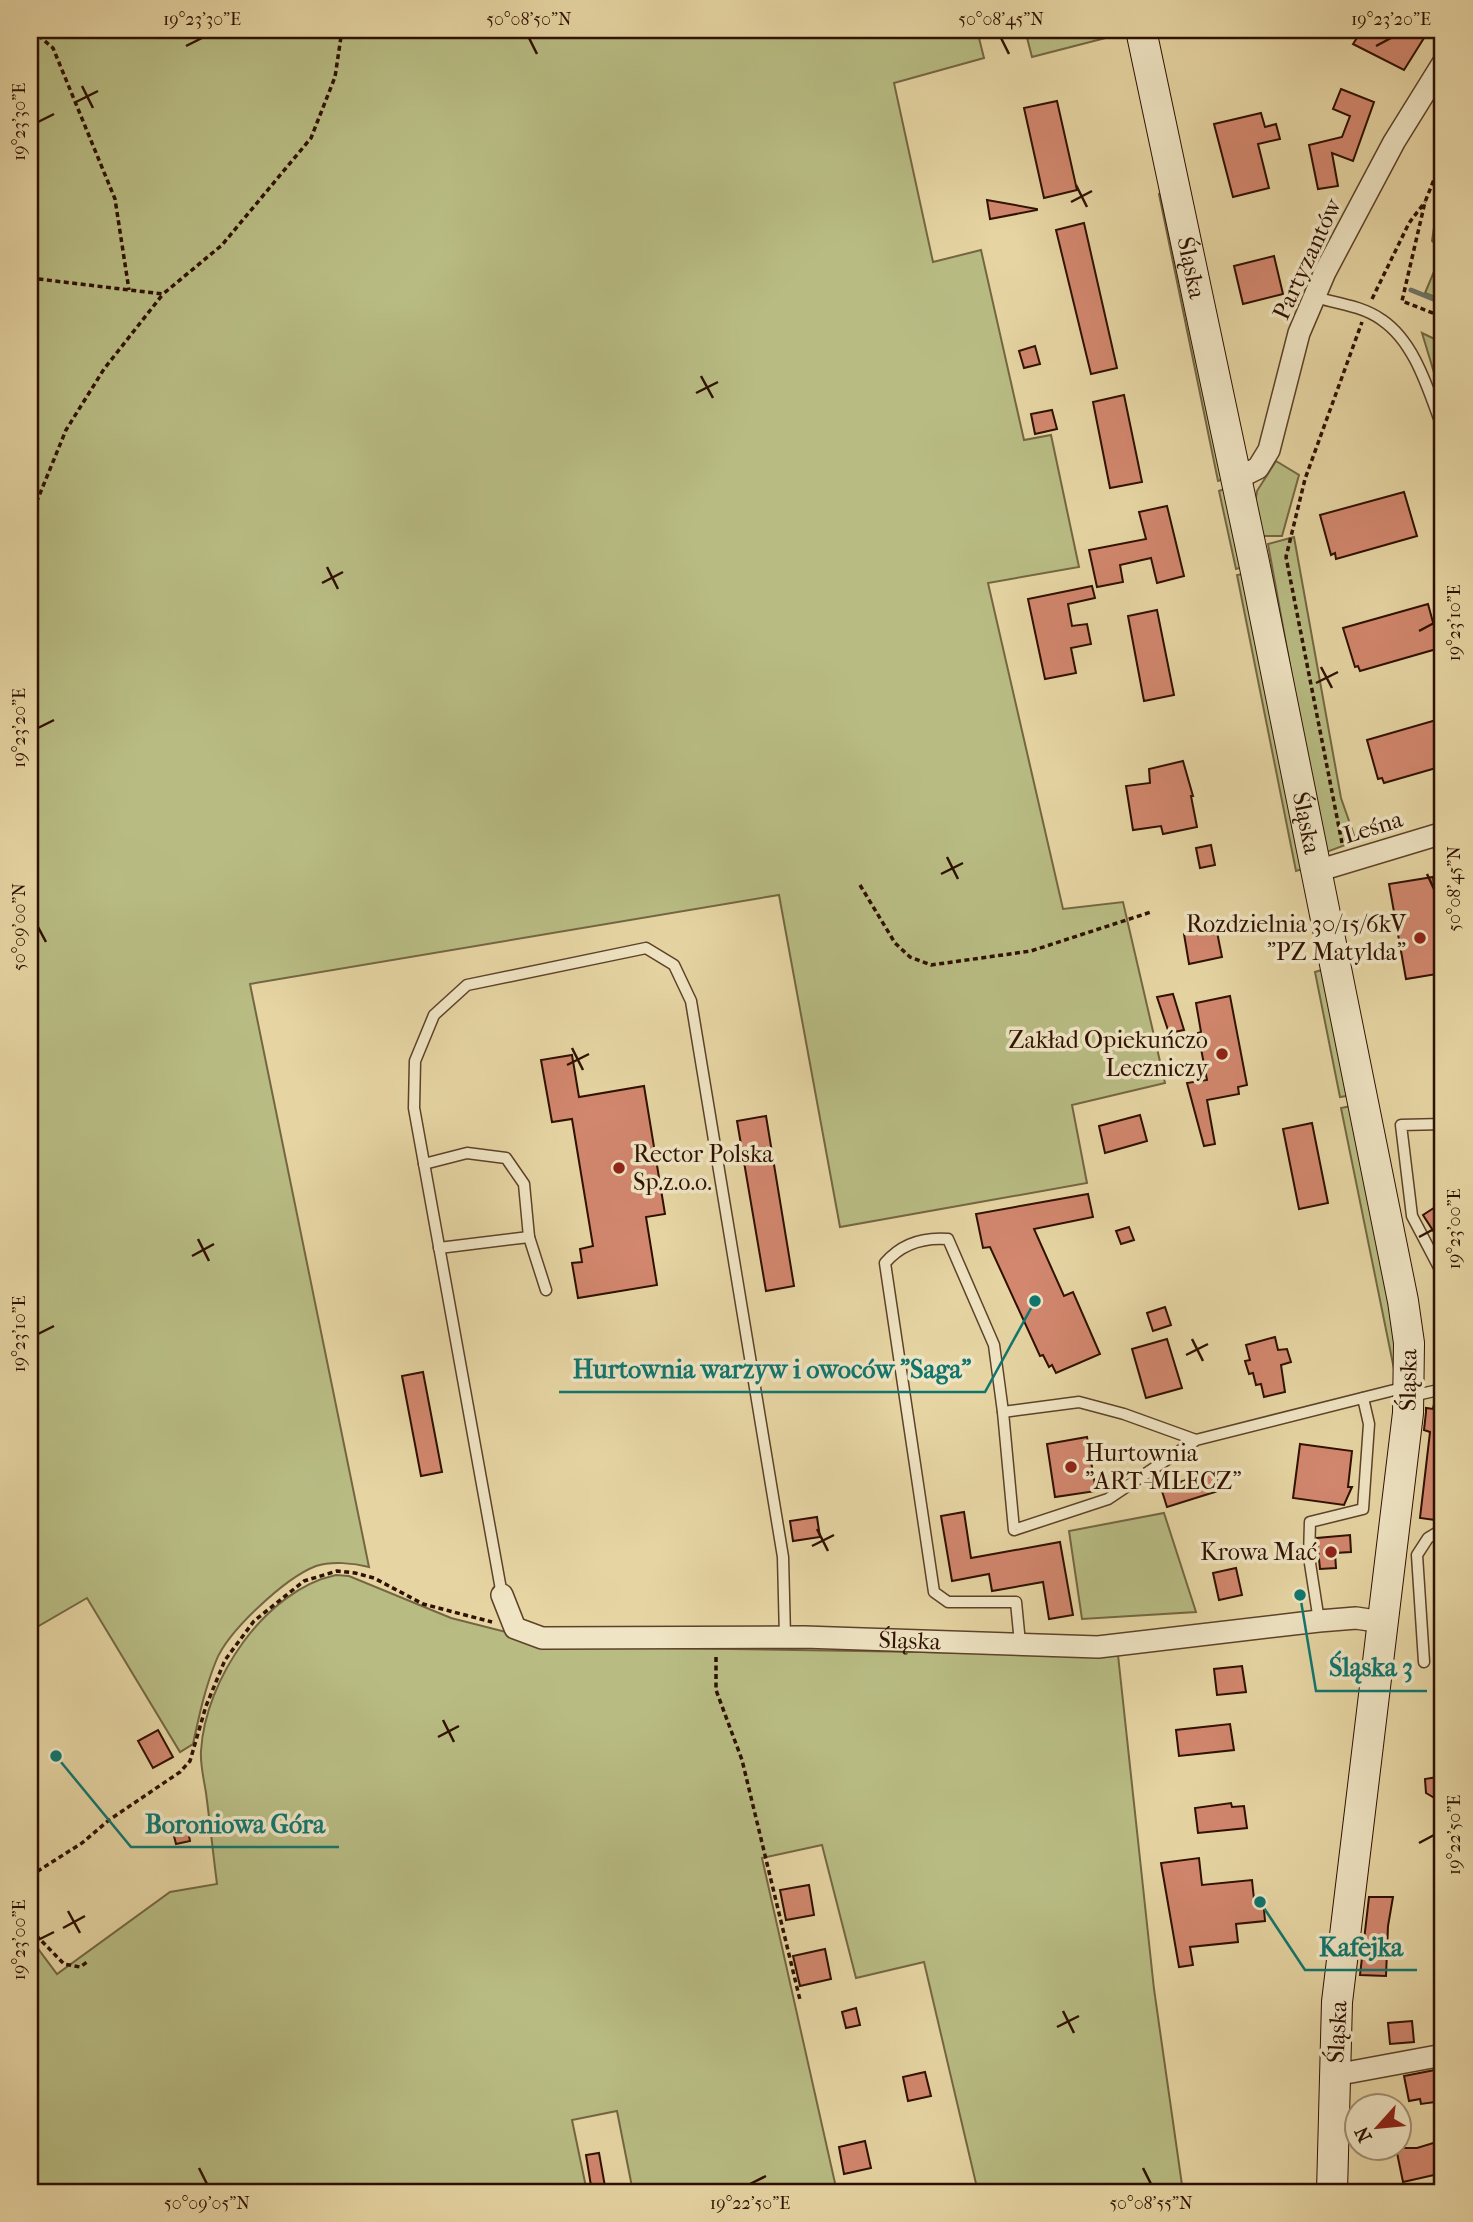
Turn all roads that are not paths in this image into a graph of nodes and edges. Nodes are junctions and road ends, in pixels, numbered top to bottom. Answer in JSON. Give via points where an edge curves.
{"nodes":[{"id":1,"x":1141,"y":30,"type":"edge"},
{"id":2,"x":1443,"y":63,"type":"edge"},
{"id":3,"x":1314,"y":297,"type":"junction"},
{"id":4,"x":1443,"y":429,"type":"edge"},
{"id":5,"x":1236,"y":480,"type":"junction"},
{"id":6,"x":1443,"y":833,"type":"edge"},
{"id":7,"x":1331,"y":867,"type":"junction"},
{"id":8,"x":1443,"y":1124,"type":"edge"},
{"id":9,"x":424,"y":1164,"type":"junction"},
{"id":10,"x":529,"y":1237,"type":"junction"},
{"id":11,"x":439,"y":1248,"type":"junction"},
{"id":12,"x":1443,"y":1275,"type":"edge"},
{"id":13,"x":546,"y":1290,"type":"dead end"},
{"id":14,"x":1443,"y":1389,"type":"edge"},
{"id":15,"x":1410,"y":1391,"type":"junction"},
{"id":16,"x":1363,"y":1398,"type":"junction"},
{"id":17,"x":1003,"y":1412,"type":"junction"},
{"id":18,"x":1196,"y":1440,"type":"junction"},
{"id":19,"x":1443,"y":1529,"type":"edge"},
{"id":20,"x":502,"y":1595,"type":"joint"},
{"id":21,"x":1319,"y":1621,"type":"junction"},
{"id":22,"x":1383,"y":1622,"type":"junction"},
{"id":23,"x":785,"y":1637,"type":"junction"},
{"id":24,"x":1020,"y":1643,"type":"junction"},
{"id":25,"x":1424,"y":1662,"type":"dead end"},
{"id":26,"x":1443,"y":2055,"type":"edge"},
{"id":27,"x":1335,"y":2075,"type":"junction"},
{"id":28,"x":1332,"y":2192,"type":"edge"}],
"edges":[{"from":1,"to":5,"type":"main road","name":"Śląska"},
{"from":2,"to":3,"type":"street","name":"Partyzantów","via":[[1394,142]]},
{"from":3,"to":4,"type":"lane","via":[[1367,312],[1394,330],[1417,363]]},
{"from":3,"to":5,"type":"street","name":"Partyzantów","via":[[1299,333],[1269,450],[1258,468]]},
{"from":5,"to":7,"type":"main road","name":"Śląska"},
{"from":6,"to":7,"type":"street","name":"Leśna"},
{"from":7,"to":15,"type":"main road","name":"Śląska","via":[[1403,1301]]},
{"from":8,"to":12,"type":"lane","via":[[1401,1125],[1412,1216]]},
{"from":9,"to":10,"type":"lane","via":[[467,1153],[506,1158],[524,1184]]},
{"from":9,"to":11,"type":"lane"},
{"from":9,"to":23,"type":"lane","via":[[414,1108],[415,1061],[434,1015],[467,985],[646,948],[674,965],[691,1001],[779,1530]]},
{"from":10,"to":11,"type":"lane"},
{"from":10,"to":13,"type":"lane"},
{"from":11,"to":20,"type":"lane"},
{"from":14,"to":15,"type":"lane"},
{"from":15,"to":16,"type":"lane"},
{"from":15,"to":22,"type":"main road","name":"Śląska"},
{"from":16,"to":18,"type":"lane"},
{"from":16,"to":21,"type":"lane","via":[[1369,1424],[1363,1509],[1310,1522]]},
{"from":17,"to":18,"type":"lane","via":[[1079,1402]]},
{"from":17,"to":18,"type":"lane","via":[[1014,1530],[1108,1499]]},
{"from":17,"to":24,"type":"lane","via":[[994,1345],[948,1239],[926,1237],[894,1253],[886,1263],[934,1592],[947,1602],[1016,1602]]},
{"from":19,"to":25,"type":"lane","via":[[1428,1538],[1417,1555]]},
{"from":20,"to":23,"type":"street","name":"Śląska","via":[[514,1628],[542,1638]]},
{"from":21,"to":22,"type":"street","name":"Śląska","via":[[1356,1618]]},
{"from":21,"to":24,"type":"street","name":"Śląska","via":[[1098,1647]]},
{"from":22,"to":27,"type":"main road","name":"Śląska","via":[[1338,1989]]},
{"from":23,"to":24,"type":"street","name":"Śląska"},
{"from":26,"to":27,"type":"street"},
{"from":27,"to":28,"type":"main road","name":"Śląska"}]}
